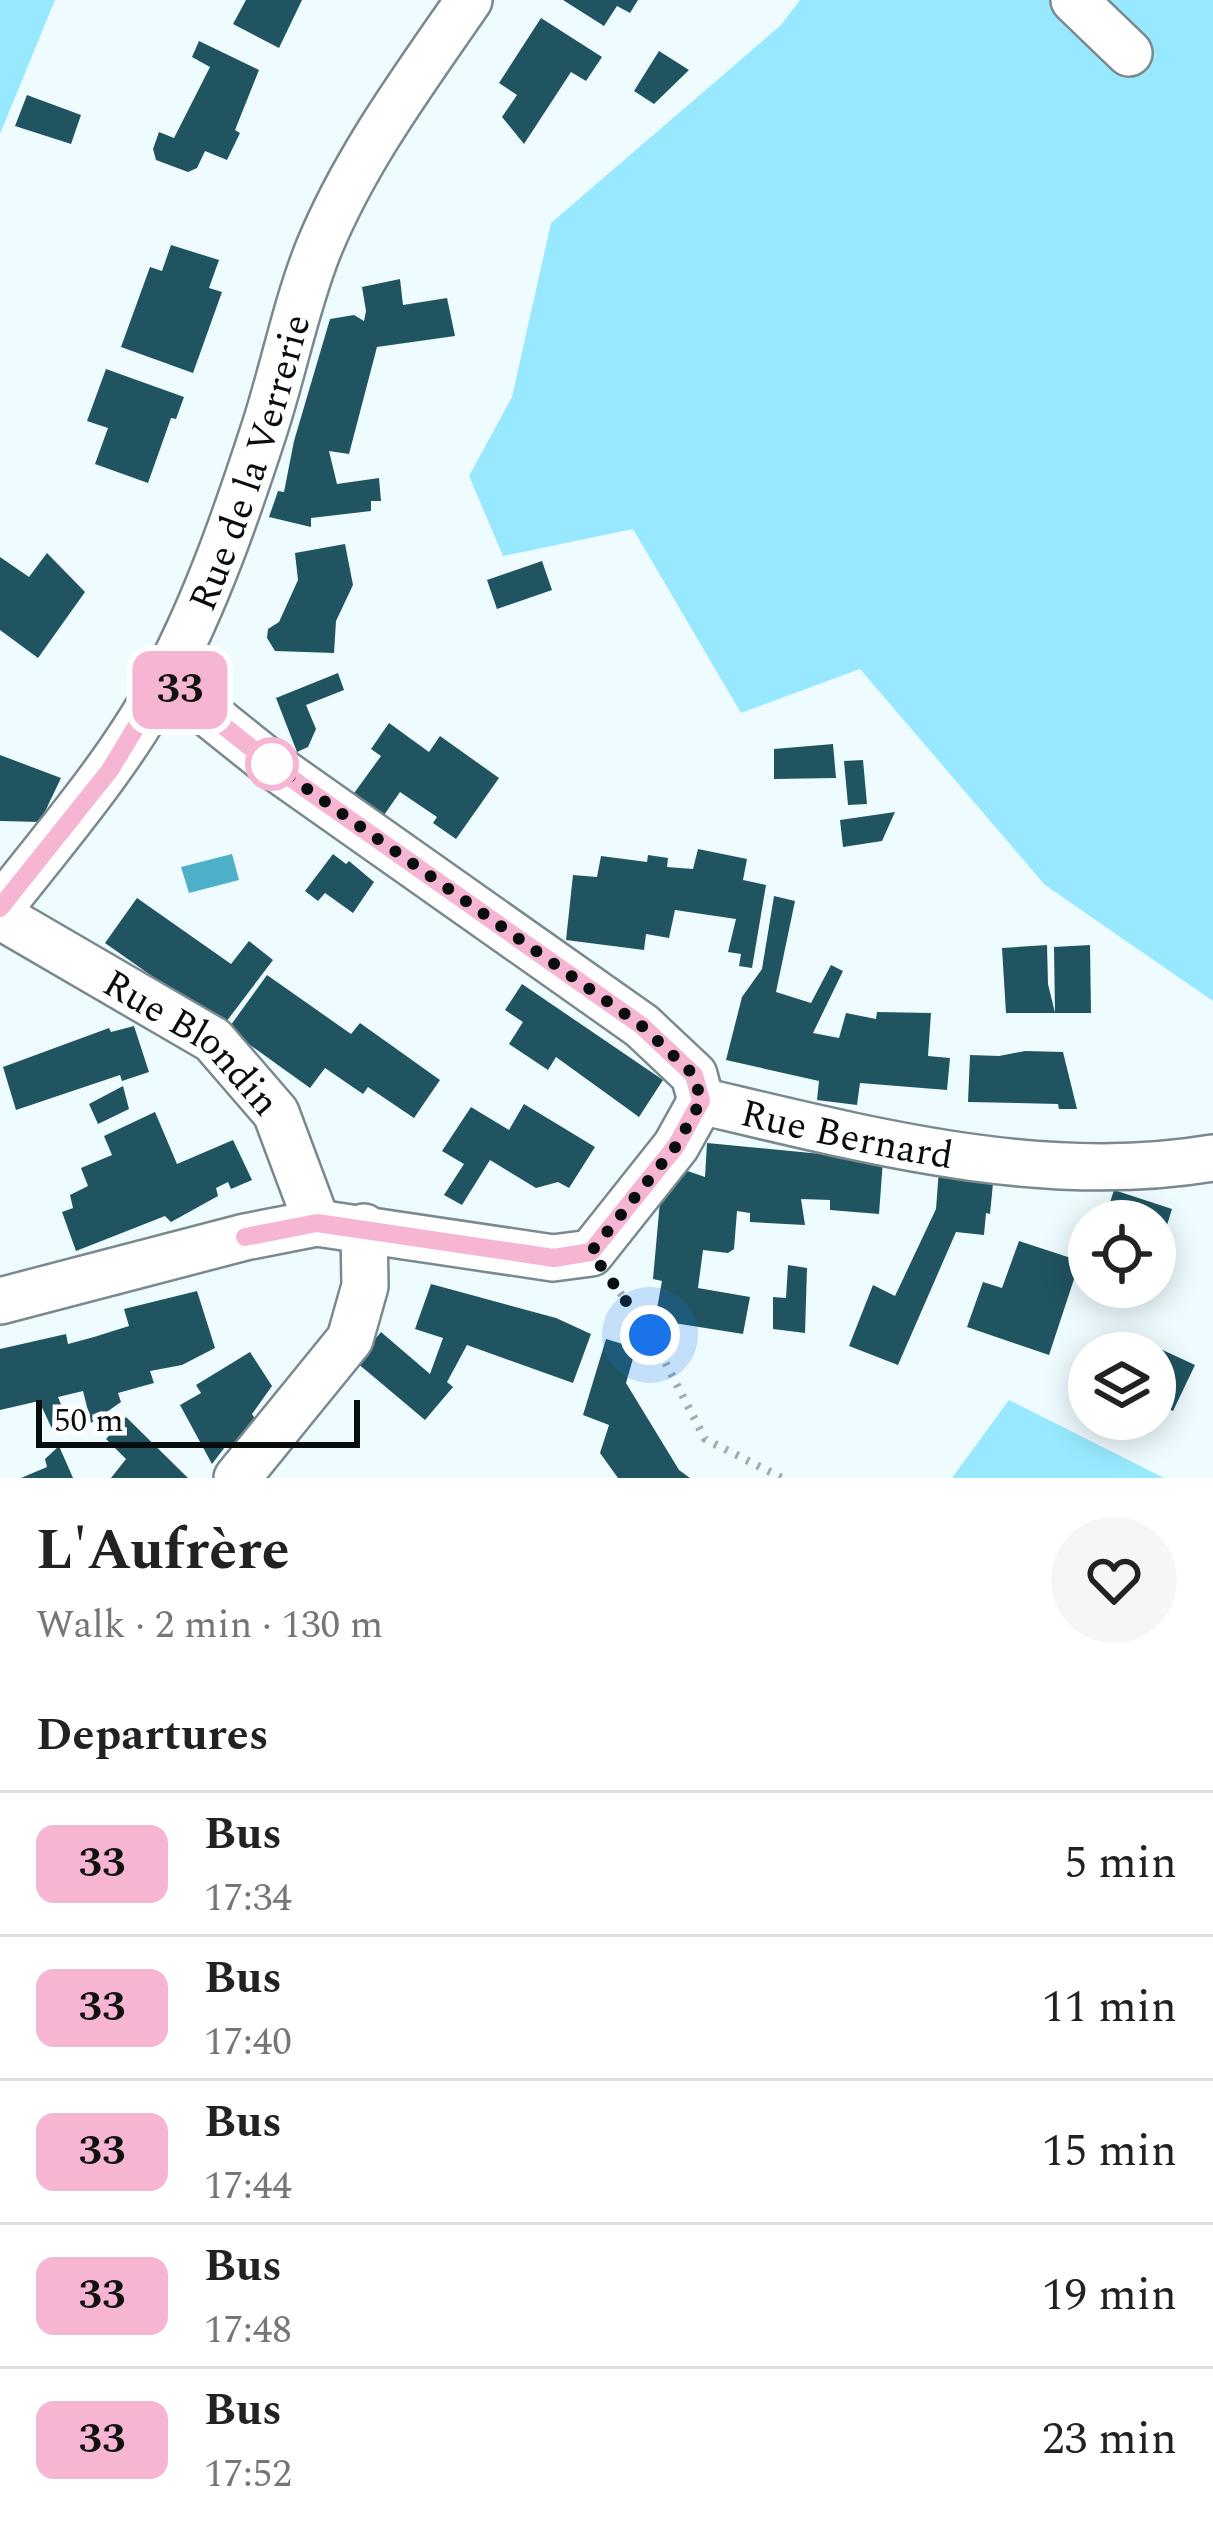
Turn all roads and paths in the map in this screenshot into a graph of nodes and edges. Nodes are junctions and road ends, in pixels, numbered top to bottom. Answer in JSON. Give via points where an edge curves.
{"nodes":[{"id":1,"x":469,"y":0,"type":"edge"},
{"id":2,"x":1074,"y":0,"type":"edge"},
{"id":3,"x":1129,"y":53,"type":"dead end"},
{"id":4,"x":165,"y":679,"type":"junction"},
{"id":5,"x":0,"y":912,"type":"edge"},
{"id":6,"x":701,"y":1101,"type":"junction"},
{"id":7,"x":1213,"y":1158,"type":"edge"},
{"id":8,"x":317,"y":1223,"type":"junction"},
{"id":9,"x":364,"y":1227,"type":"junction"},
{"id":10,"x":591,"y":1252,"type":"junction"},
{"id":11,"x":0,"y":1301,"type":"edge"},
{"id":12,"x":237,"y":1478,"type":"edge"},
{"id":13,"x":782,"y":1478,"type":"edge"}],
"edges":[{"from":1,"to":4,"type":"street","name":"Rue de la Verrerie","via":[[338,204],[263,434]]},
{"from":2,"to":3,"type":"street"},
{"from":4,"to":5,"type":"street","name":"Rue de la Verrerie","via":[[110,770]]},
{"from":4,"to":6,"type":"street","via":[[275,767],[642,1026],[694,1075]]},
{"from":5,"to":8,"type":"street","name":"Rue Blondin","via":[[213,1040],[276,1113]]},
{"from":6,"to":7,"type":"street","name":"Rue Bernard","via":[[967,1156],[1125,1166]]},
{"from":6,"to":10,"type":"street","name":"Rue Bernard","via":[[676,1146]]},
{"from":8,"to":9,"type":"street"},
{"from":8,"to":11,"type":"street"},
{"from":9,"to":10,"type":"street","via":[[554,1258]]},
{"from":9,"to":12,"type":"street","via":[[364,1286],[350,1339]]},
{"from":10,"to":13,"type":"path","via":[[650,1335],[705,1439]]}]}
